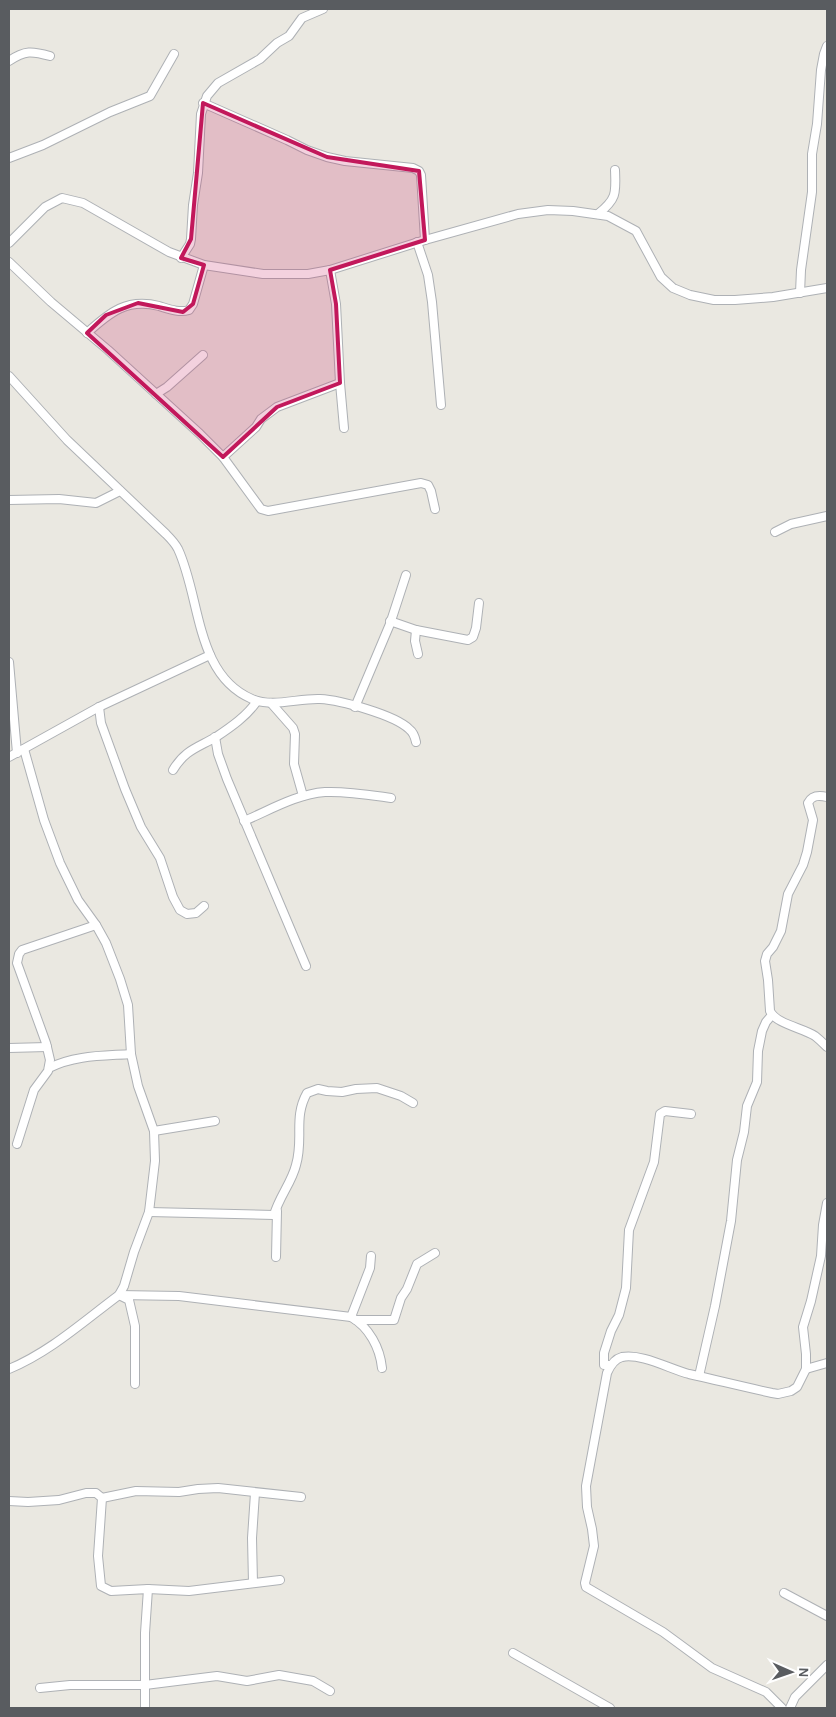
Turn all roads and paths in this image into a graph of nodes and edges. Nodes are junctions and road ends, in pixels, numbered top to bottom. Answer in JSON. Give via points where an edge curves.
{"nodes":[{"id":1,"x":323,"y":9,"type":"edge"},
{"id":2,"x":827,"y":46,"type":"edge"},
{"id":3,"x":174,"y":54,"type":"dead end"},
{"id":4,"x":50,"y":56,"type":"dead end"},
{"id":5,"x":9,"y":61,"type":"edge"},
{"id":6,"x":203,"y":103,"type":"junction"},
{"id":7,"x":9,"y":158,"type":"edge"},
{"id":8,"x":615,"y":170,"type":"dead end"},
{"id":9,"x":598,"y":214,"type":"junction"},
{"id":10,"x":10,"y":239,"type":"edge"},
{"id":11,"x":421,"y":241,"type":"junction"},
{"id":12,"x":181,"y":258,"type":"junction"},
{"id":13,"x":9,"y":262,"type":"edge"},
{"id":14,"x":204,"y":265,"type":"junction"},
{"id":15,"x":330,"y":270,"type":"junction"},
{"id":16,"x":827,"y":288,"type":"edge"},
{"id":17,"x":800,"y":293,"type":"junction"},
{"id":18,"x":87,"y":333,"type":"junction"},
{"id":19,"x":203,"y":355,"type":"dead end"},
{"id":20,"x":9,"y":376,"type":"edge"},
{"id":21,"x":340,"y":383,"type":"junction"},
{"id":22,"x":156,"y":394,"type":"junction"},
{"id":23,"x":441,"y":405,"type":"dead end"},
{"id":24,"x":344,"y":428,"type":"dead end"},
{"id":25,"x":223,"y":457,"type":"junction"},
{"id":26,"x":120,"y":491,"type":"junction"},
{"id":27,"x":9,"y":500,"type":"edge"},
{"id":28,"x":435,"y":509,"type":"dead end"},
{"id":29,"x":827,"y":516,"type":"edge"},
{"id":30,"x":775,"y":532,"type":"dead end"},
{"id":31,"x":406,"y":575,"type":"dead end"},
{"id":32,"x":478,"y":603,"type":"dead end"},
{"id":33,"x":390,"y":621,"type":"junction"},
{"id":34,"x":416,"y":630,"type":"junction"},
{"id":35,"x":418,"y":654,"type":"dead end"},
{"id":36,"x":210,"y":655,"type":"junction"},
{"id":37,"x":9,"y":662,"type":"edge"},
{"id":38,"x":257,"y":701,"type":"junction"},
{"id":39,"x":270,"y":703,"type":"junction"},
{"id":40,"x":99,"y":707,"type":"junction"},
{"id":41,"x":354,"y":707,"type":"junction"},
{"id":42,"x":215,"y":737,"type":"junction"},
{"id":43,"x":416,"y":742,"type":"dead end"},
{"id":44,"x":21,"y":751,"type":"junction"},
{"id":45,"x":9,"y":757,"type":"edge"},
{"id":46,"x":173,"y":770,"type":"dead end"},
{"id":47,"x":304,"y":796,"type":"junction"},
{"id":48,"x":827,"y":797,"type":"edge"},
{"id":49,"x":391,"y":798,"type":"dead end"},
{"id":50,"x":244,"y":821,"type":"junction"},
{"id":51,"x":204,"y":906,"type":"dead end"},
{"id":52,"x":96,"y":925,"type":"junction"},
{"id":53,"x":306,"y":966,"type":"dead end"},
{"id":54,"x":772,"y":1015,"type":"junction"},
{"id":55,"x":827,"y":1046,"type":"edge"},
{"id":56,"x":47,"y":1047,"type":"junction"},
{"id":57,"x":9,"y":1048,"type":"edge"},
{"id":58,"x":131,"y":1054,"type":"junction"},
{"id":59,"x":49,"y":1064,"type":"junction"},
{"id":60,"x":413,"y":1103,"type":"dead end"},
{"id":61,"x":691,"y":1114,"type":"dead end"},
{"id":62,"x":215,"y":1121,"type":"dead end"},
{"id":63,"x":154,"y":1131,"type":"junction"},
{"id":64,"x":17,"y":1144,"type":"dead end"},
{"id":65,"x":827,"y":1203,"type":"edge"},
{"id":66,"x":276,"y":1206,"type":"junction"},
{"id":67,"x":149,"y":1212,"type":"junction"},
{"id":68,"x":435,"y":1253,"type":"dead end"},
{"id":69,"x":371,"y":1256,"type":"dead end"},
{"id":70,"x":276,"y":1257,"type":"dead end"},
{"id":71,"x":119,"y":1295,"type":"junction"},
{"id":72,"x":353,"y":1319,"type":"junction"},
{"id":73,"x":827,"y":1363,"type":"edge"},
{"id":74,"x":610,"y":1366,"type":"junction"},
{"id":75,"x":382,"y":1368,"type":"dead end"},
{"id":76,"x":9,"y":1369,"type":"edge"},
{"id":77,"x":806,"y":1369,"type":"junction"},
{"id":78,"x":699,"y":1376,"type":"junction"},
{"id":79,"x":135,"y":1384,"type":"dead end"},
{"id":80,"x":255,"y":1493,"type":"junction"},
{"id":81,"x":301,"y":1497,"type":"dead end"},
{"id":82,"x":102,"y":1498,"type":"junction"},
{"id":83,"x":9,"y":1501,"type":"edge"},
{"id":84,"x":280,"y":1580,"type":"dead end"},
{"id":85,"x":253,"y":1583,"type":"junction"},
{"id":86,"x":148,"y":1589,"type":"junction"},
{"id":87,"x":784,"y":1593,"type":"dead end"},
{"id":88,"x":827,"y":1616,"type":"edge"},
{"id":89,"x":514,"y":1653,"type":"dead end"},
{"id":90,"x":827,"y":1665,"type":"edge"},
{"id":91,"x":145,"y":1685,"type":"junction"},
{"id":92,"x":40,"y":1688,"type":"dead end"},
{"id":93,"x":330,"y":1691,"type":"dead end"},
{"id":94,"x":796,"y":1697,"type":"junction"},
{"id":95,"x":780,"y":1706,"type":"edge"},
{"id":96,"x":145,"y":1708,"type":"edge"},
{"id":97,"x":610,"y":1708,"type":"edge"},
{"id":98,"x":790,"y":1708,"type":"edge"}],
"edges":[{"from":1,"to":6,"type":"street","via":[[302,18],[289,36],[260,59],[218,83]]},
{"from":2,"to":17,"type":"street","via":[[821,70]]},
{"from":3,"to":7,"type":"street","via":[[150,96]]},
{"from":4,"to":5,"type":"street","via":[[37,52],[20,53]]},
{"from":6,"to":11,"type":"street","via":[[327,157],[419,171]]},
{"from":6,"to":12,"type":"street","via":[[192,239]]},
{"from":8,"to":9,"type":"street","via":[[614,198]]},
{"from":9,"to":11,"type":"street","via":[[534,211]]},
{"from":9,"to":17,"type":"street","via":[[636,231],[661,277],[673,288],[690,295],[735,300]]},
{"from":10,"to":12,"type":"street","via":[[45,207],[62,198],[83,203]]},
{"from":11,"to":15,"type":"street"},
{"from":11,"to":23,"type":"street","via":[[432,302]]},
{"from":12,"to":14,"type":"street"},
{"from":13,"to":18,"type":"street"},
{"from":14,"to":15,"type":"street","via":[[263,274],[308,274]]},
{"from":14,"to":18,"type":"street","via":[[189,310],[183,312],[138,303],[116,309]]},
{"from":15,"to":21,"type":"street","via":[[336,304]]},
{"from":16,"to":17,"type":"street"},
{"from":18,"to":22,"type":"street"},
{"from":19,"to":22,"type":"street"},
{"from":20,"to":26,"type":"street","via":[[67,440]]},
{"from":21,"to":24,"type":"street"},
{"from":21,"to":25,"type":"street","via":[[277,406]]},
{"from":22,"to":25,"type":"street"},
{"from":25,"to":28,"type":"street","via":[[261,509],[268,511],[421,483],[432,491]]},
{"from":26,"to":27,"type":"street","via":[[96,503],[59,499]]},
{"from":26,"to":36,"type":"street","via":[[177,547]]},
{"from":29,"to":30,"type":"street","via":[[791,524]]},
{"from":31,"to":33,"type":"street"},
{"from":32,"to":34,"type":"street","via":[[473,638],[468,640]]},
{"from":33,"to":34,"type":"street"},
{"from":33,"to":41,"type":"street"},
{"from":34,"to":35,"type":"street"},
{"from":36,"to":38,"type":"street","via":[[225,681]]},
{"from":36,"to":40,"type":"street"},
{"from":37,"to":44,"type":"street"},
{"from":38,"to":39,"type":"street"},
{"from":38,"to":42,"type":"street","via":[[245,716]]},
{"from":39,"to":41,"type":"street","via":[[321,699]]},
{"from":39,"to":47,"type":"street","via":[[293,728],[294,764]]},
{"from":40,"to":44,"type":"street"},
{"from":40,"to":51,"type":"street","via":[[101,723],[125,789],[141,827],[160,858],[173,897],[180,910],[187,914],[196,913]]},
{"from":41,"to":43,"type":"street","via":[[400,723],[415,736]]},
{"from":42,"to":46,"type":"street","via":[[188,751]]},
{"from":42,"to":50,"type":"street","via":[[218,754]]},
{"from":44,"to":45,"type":"street"},
{"from":44,"to":52,"type":"street","via":[[60,863],[78,900]]},
{"from":47,"to":49,"type":"street","via":[[326,792]]},
{"from":47,"to":50,"type":"street"},
{"from":48,"to":54,"type":"street","via":[[813,797],[808,803],[813,820],[807,852],[788,894],[781,931],[765,961]]},
{"from":50,"to":53,"type":"street"},
{"from":52,"to":56,"type":"street","via":[[22,950],[19,954],[18,963]]},
{"from":52,"to":58,"type":"street","via":[[106,943],[128,1005]]},
{"from":54,"to":55,"type":"street","via":[[816,1036]]},
{"from":54,"to":78,"type":"street","via":[[762,1032],[758,1051],[757,1082],[747,1106],[731,1221]]},
{"from":56,"to":57,"type":"street"},
{"from":56,"to":59,"type":"street"},
{"from":58,"to":59,"type":"street","via":[[93,1055]]},
{"from":58,"to":63,"type":"street"},
{"from":59,"to":64,"type":"street","via":[[34,1090]]},
{"from":60,"to":66,"type":"street","via":[[377,1088],[307,1092],[300,1105],[296,1166]]},
{"from":61,"to":74,"type":"street","via":[[665,1111],[660,1114],[654,1162],[629,1230],[626,1288],[604,1353],[604,1365]]},
{"from":62,"to":63,"type":"street"},
{"from":63,"to":67,"type":"street","via":[[155,1161]]},
{"from":65,"to":77,"type":"street","via":[[819,1266],[810,1307],[804,1319]]},
{"from":66,"to":67,"type":"street","via":[[274,1215]]},
{"from":66,"to":70,"type":"street"},
{"from":67,"to":71,"type":"street"},
{"from":68,"to":72,"type":"street","via":[[417,1264],[394,1320]]},
{"from":69,"to":72,"type":"street"},
{"from":71,"to":72,"type":"street","via":[[179,1296]]},
{"from":71,"to":76,"type":"street","via":[[60,1339]]},
{"from":71,"to":79,"type":"street","via":[[129,1300],[136,1326]]},
{"from":72,"to":75,"type":"street","via":[[367,1330],[379,1353]]},
{"from":73,"to":77,"type":"street"},
{"from":74,"to":78,"type":"street","via":[[620,1357],[631,1357]]},
{"from":74,"to":95,"type":"street","via":[[586,1486],[594,1546],[586,1587],[663,1632],[712,1668],[766,1692]]},
{"from":77,"to":78,"type":"street","via":[[797,1387],[778,1394]]},
{"from":80,"to":81,"type":"street"},
{"from":80,"to":82,"type":"street","via":[[198,1488],[179,1492],[136,1491]]},
{"from":80,"to":85,"type":"street"},
{"from":82,"to":83,"type":"street","via":[[96,1493],[86,1492],[59,1500]]},
{"from":82,"to":86,"type":"street","via":[[98,1556],[101,1586],[111,1591]]},
{"from":84,"to":85,"type":"street"},
{"from":85,"to":86,"type":"street","via":[[189,1592]]},
{"from":86,"to":91,"type":"street"},
{"from":87,"to":88,"type":"street"},
{"from":89,"to":97,"type":"street"},
{"from":90,"to":94,"type":"street"},
{"from":91,"to":92,"type":"street"},
{"from":91,"to":93,"type":"street","via":[[217,1676],[244,1681],[279,1676],[313,1681]]},
{"from":91,"to":96,"type":"street"},
{"from":94,"to":95,"type":"street"},
{"from":94,"to":98,"type":"street"}]}
